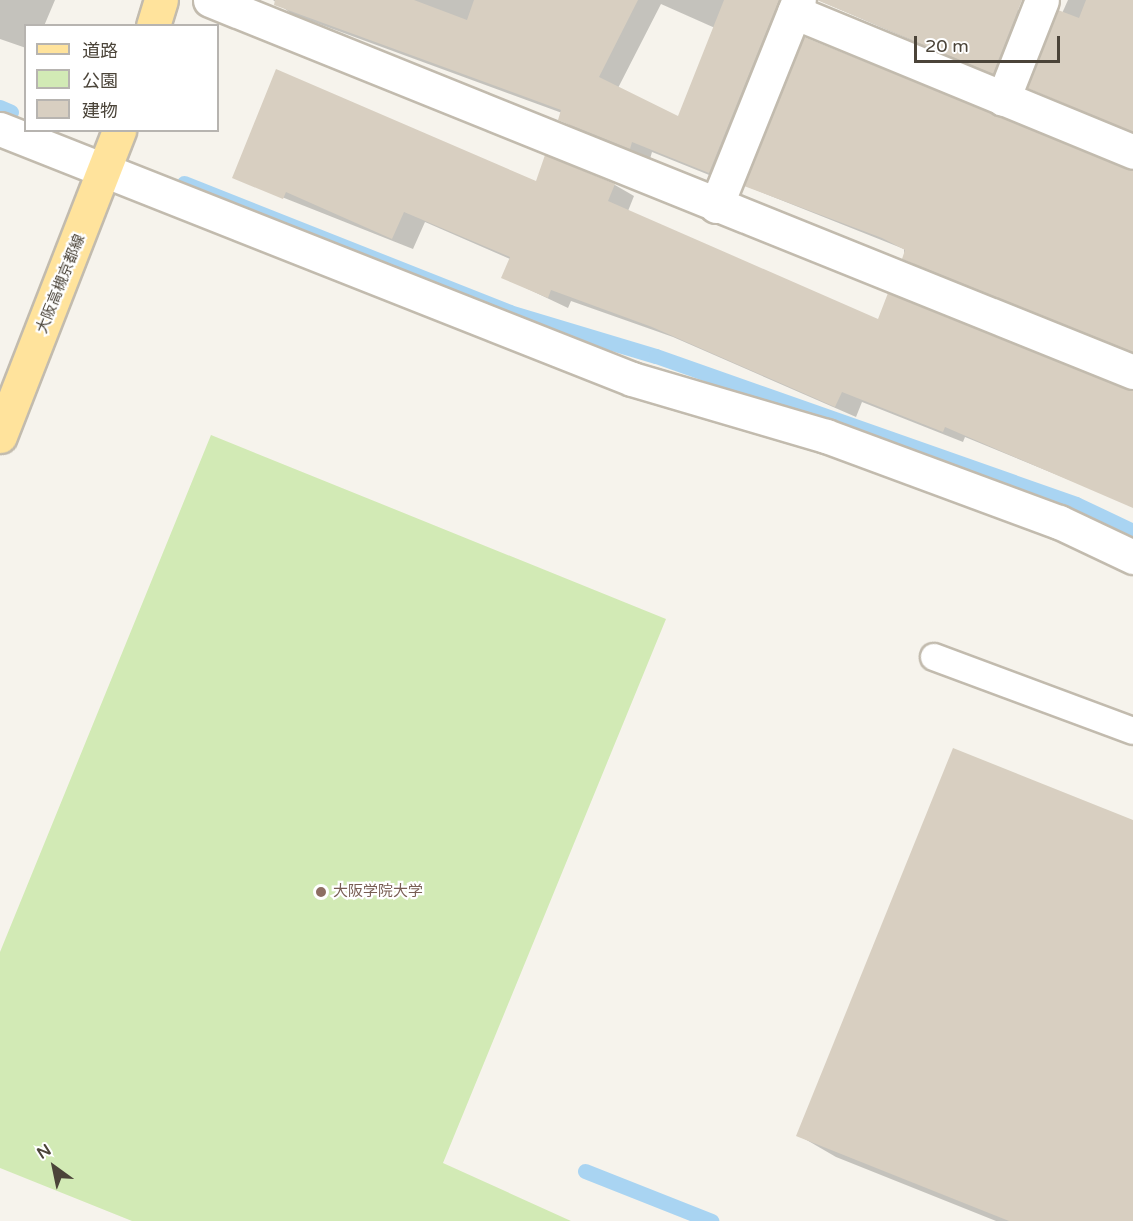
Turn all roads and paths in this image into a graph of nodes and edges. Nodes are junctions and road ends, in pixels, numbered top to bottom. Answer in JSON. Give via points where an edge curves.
{"nodes":[{"id":1,"x":161,"y":0,"type":"edge"},
{"id":2,"x":210,"y":0,"type":"edge"},
{"id":3,"x":1042,"y":0,"type":"edge"},
{"id":4,"x":797,"y":6,"type":"edge"},
{"id":5,"x":154,"y":24,"type":"edge"},
{"id":6,"x":1003,"y":99,"type":"junction"},
{"id":7,"x":0,"y":129,"type":"edge"},
{"id":8,"x":117,"y":132,"type":"edge"},
{"id":9,"x":1133,"y":152,"type":"edge"},
{"id":10,"x":104,"y":174,"type":"junction"},
{"id":11,"x":716,"y":206,"type":"junction"},
{"id":12,"x":1133,"y":372,"type":"edge"},
{"id":13,"x":0,"y":436,"type":"edge"},
{"id":14,"x":1133,"y":557,"type":"edge"},
{"id":15,"x":934,"y":657,"type":"dead end"},
{"id":16,"x":1133,"y":731,"type":"edge"}],
"edges":[{"from":1,"to":5,"type":"main road"},
{"from":2,"to":11,"type":"street"},
{"from":3,"to":6,"type":"street"},
{"from":4,"to":6,"type":"street"},
{"from":4,"to":11,"type":"street"},
{"from":6,"to":9,"type":"street"},
{"from":7,"to":10,"type":"street"},
{"from":8,"to":10,"type":"main road","name":"大阪高槻京都線"},
{"from":10,"to":13,"type":"main road","name":"大阪高槻京都線"},
{"from":10,"to":14,"type":"street","via":[[632,379],[826,436],[1059,522]]},
{"from":11,"to":12,"type":"street"},
{"from":15,"to":16,"type":"lane"}]}
